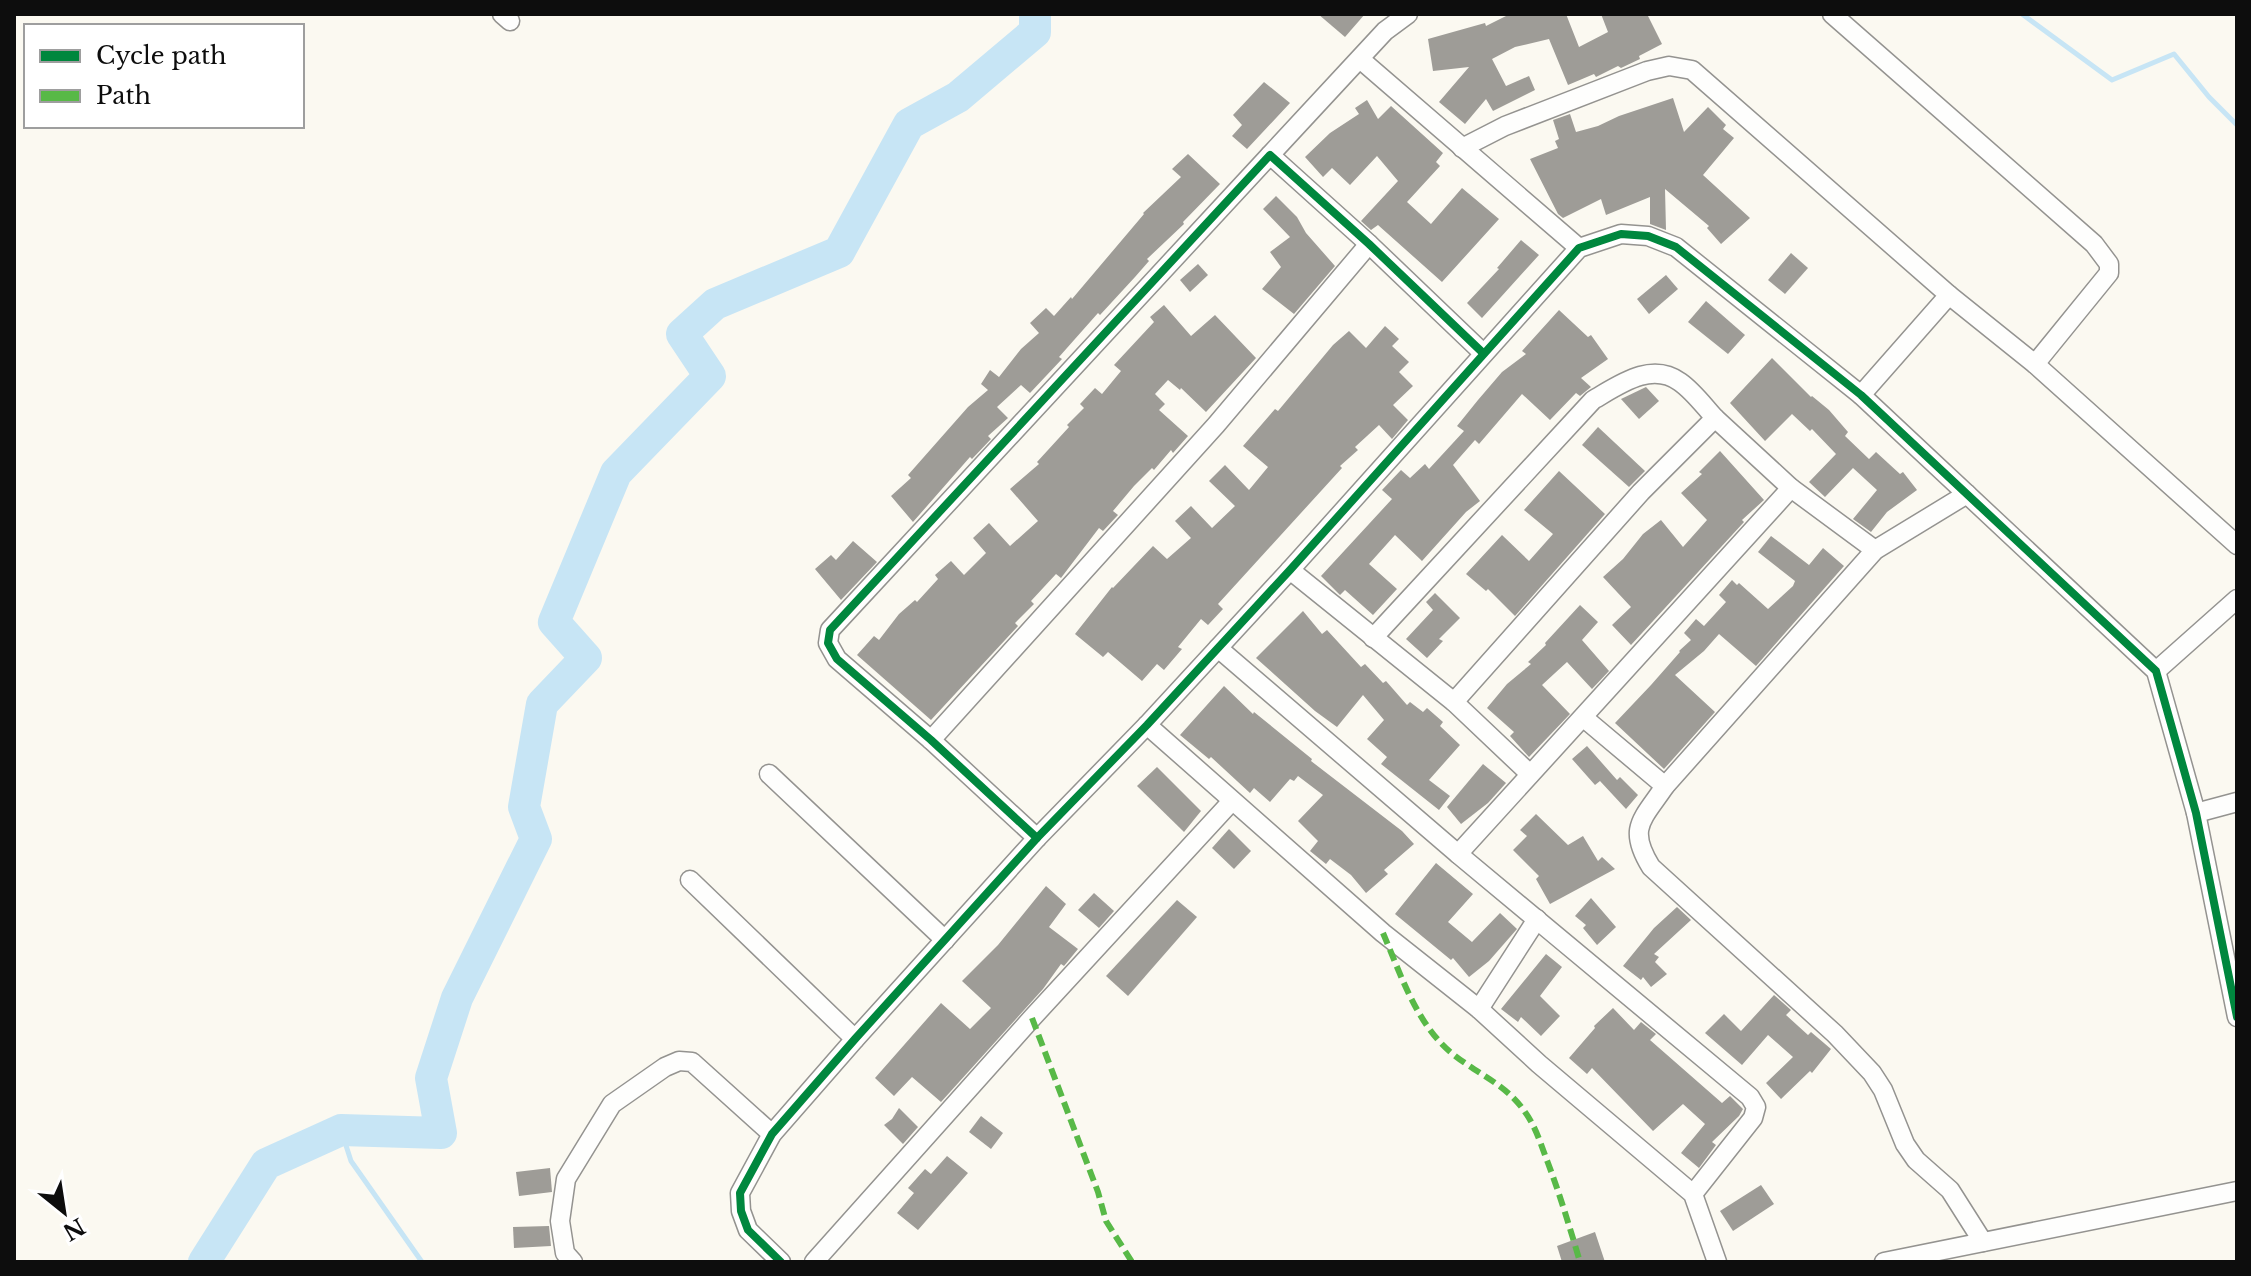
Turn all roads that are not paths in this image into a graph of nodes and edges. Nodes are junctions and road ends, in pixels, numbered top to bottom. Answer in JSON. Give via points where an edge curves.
{"nodes":[{"id":1,"x":1408,"y":14,"type":"edge"},
{"id":2,"x":1832,"y":14,"type":"edge"},
{"id":3,"x":1360,"y":59,"type":"junction"},
{"id":4,"x":1462,"y":148,"type":"junction"},
{"id":5,"x":1270,"y":155,"type":"junction"},
{"id":6,"x":1369,"y":244,"type":"junction"},
{"id":7,"x":1579,"y":248,"type":"junction"},
{"id":8,"x":1949,"y":295,"type":"junction"},
{"id":9,"x":1483,"y":353,"type":"junction"},
{"id":10,"x":2035,"y":364,"type":"junction"},
{"id":11,"x":1861,"y":395,"type":"junction"},
{"id":12,"x":1715,"y":418,"type":"junction"},
{"id":13,"x":1791,"y":488,"type":"junction"},
{"id":14,"x":1967,"y":494,"type":"junction"},
{"id":15,"x":2237,"y":545,"type":"edge"},
{"id":16,"x":1875,"y":550,"type":"junction"},
{"id":17,"x":1290,"y":570,"type":"junction"},
{"id":18,"x":2237,"y":599,"type":"edge"},
{"id":19,"x":1373,"y":638,"type":"junction"},
{"id":20,"x":1218,"y":648,"type":"junction"},
{"id":21,"x":2156,"y":671,"type":"junction"},
{"id":22,"x":1454,"y":702,"type":"junction"},
{"id":23,"x":1584,"y":718,"type":"junction"},
{"id":24,"x":1147,"y":725,"type":"junction"},
{"id":25,"x":931,"y":740,"type":"junction"},
{"id":26,"x":769,"y":774,"type":"dead end"},
{"id":27,"x":1530,"y":774,"type":"junction"},
{"id":28,"x":1665,"y":786,"type":"junction"},
{"id":29,"x":1232,"y":801,"type":"junction"},
{"id":30,"x":2237,"y":802,"type":"edge"},
{"id":31,"x":2196,"y":813,"type":"junction"},
{"id":32,"x":1037,"y":838,"type":"junction"},
{"id":33,"x":1458,"y":854,"type":"junction"},
{"id":34,"x":690,"y":880,"type":"dead end"},
{"id":35,"x":1537,"y":919,"type":"junction"},
{"id":36,"x":945,"y":940,"type":"junction"},
{"id":37,"x":1479,"y":1009,"type":"junction"},
{"id":38,"x":2237,"y":1017,"type":"edge"},
{"id":39,"x":855,"y":1039,"type":"junction"},
{"id":40,"x":772,"y":1134,"type":"junction"},
{"id":41,"x":2237,"y":1191,"type":"edge"},
{"id":42,"x":1693,"y":1194,"type":"junction"},
{"id":43,"x":1983,"y":1242,"type":"junction"},
{"id":44,"x":573,"y":1262,"type":"edge"},
{"id":45,"x":781,"y":1262,"type":"edge"},
{"id":46,"x":814,"y":1262,"type":"edge"},
{"id":47,"x":1717,"y":1262,"type":"edge"},
{"id":48,"x":1884,"y":1262,"type":"edge"}],
"edges":[{"from":1,"to":3,"type":"street"},
{"from":2,"to":10,"type":"street","via":[[2094,244],[2109,264],[2109,273]]},
{"from":3,"to":4,"type":"street"},
{"from":3,"to":5,"type":"street"},
{"from":4,"to":7,"type":"street"},
{"from":4,"to":8,"type":"street","via":[[1647,71],[1669,66],[1692,70]]},
{"from":5,"to":6,"type":"street"},
{"from":5,"to":25,"type":"street","via":[[830,630],[828,643],[837,659]]},
{"from":6,"to":9,"type":"street"},
{"from":6,"to":25,"type":"street","via":[[1216,425]]},
{"from":7,"to":9,"type":"street"},
{"from":7,"to":11,"type":"street","via":[[1621,234],[1648,236],[1676,247]]},
{"from":8,"to":10,"type":"street"},
{"from":8,"to":11,"type":"street"},
{"from":9,"to":17,"type":"street"},
{"from":10,"to":15,"type":"street"},
{"from":11,"to":14,"type":"street"},
{"from":12,"to":13,"type":"street"},
{"from":12,"to":19,"type":"street","via":[[1680,381],[1664,375],[1649,373],[1593,400]]},
{"from":12,"to":22,"type":"street","via":[[1641,492]]},
{"from":13,"to":16,"type":"street"},
{"from":13,"to":23,"type":"street"},
{"from":14,"to":16,"type":"street"},
{"from":14,"to":21,"type":"street"},
{"from":16,"to":28,"type":"street"},
{"from":17,"to":19,"type":"street"},
{"from":17,"to":20,"type":"street"},
{"from":18,"to":21,"type":"street"},
{"from":19,"to":22,"type":"street"},
{"from":20,"to":24,"type":"street"},
{"from":20,"to":33,"type":"street"},
{"from":21,"to":31,"type":"street"},
{"from":22,"to":27,"type":"street"},
{"from":23,"to":27,"type":"street"},
{"from":23,"to":28,"type":"street"},
{"from":24,"to":29,"type":"street"},
{"from":24,"to":32,"type":"street"},
{"from":25,"to":32,"type":"street"},
{"from":26,"to":36,"type":"street"},
{"from":27,"to":33,"type":"street"},
{"from":28,"to":43,"type":"street","via":[[1637,835],[1651,867],[1872,1073],[1905,1144],[1950,1190]]},
{"from":29,"to":37,"type":"street"},
{"from":29,"to":46,"type":"street"},
{"from":30,"to":31,"type":"street"},
{"from":31,"to":38,"type":"street"},
{"from":32,"to":36,"type":"street"},
{"from":33,"to":35,"type":"street"},
{"from":34,"to":39,"type":"street"},
{"from":35,"to":37,"type":"street"},
{"from":35,"to":42,"type":"street","via":[[1756,1107],[1753,1118]]},
{"from":36,"to":39,"type":"street"},
{"from":37,"to":42,"type":"street"},
{"from":39,"to":40,"type":"street"},
{"from":40,"to":44,"type":"street","via":[[692,1062],[665,1067],[612,1104],[566,1179],[560,1221],[565,1253]]},
{"from":40,"to":45,"type":"street","via":[[740,1193],[741,1211],[748,1230]]},
{"from":41,"to":43,"type":"street"},
{"from":42,"to":47,"type":"street"},
{"from":43,"to":48,"type":"street"}]}
